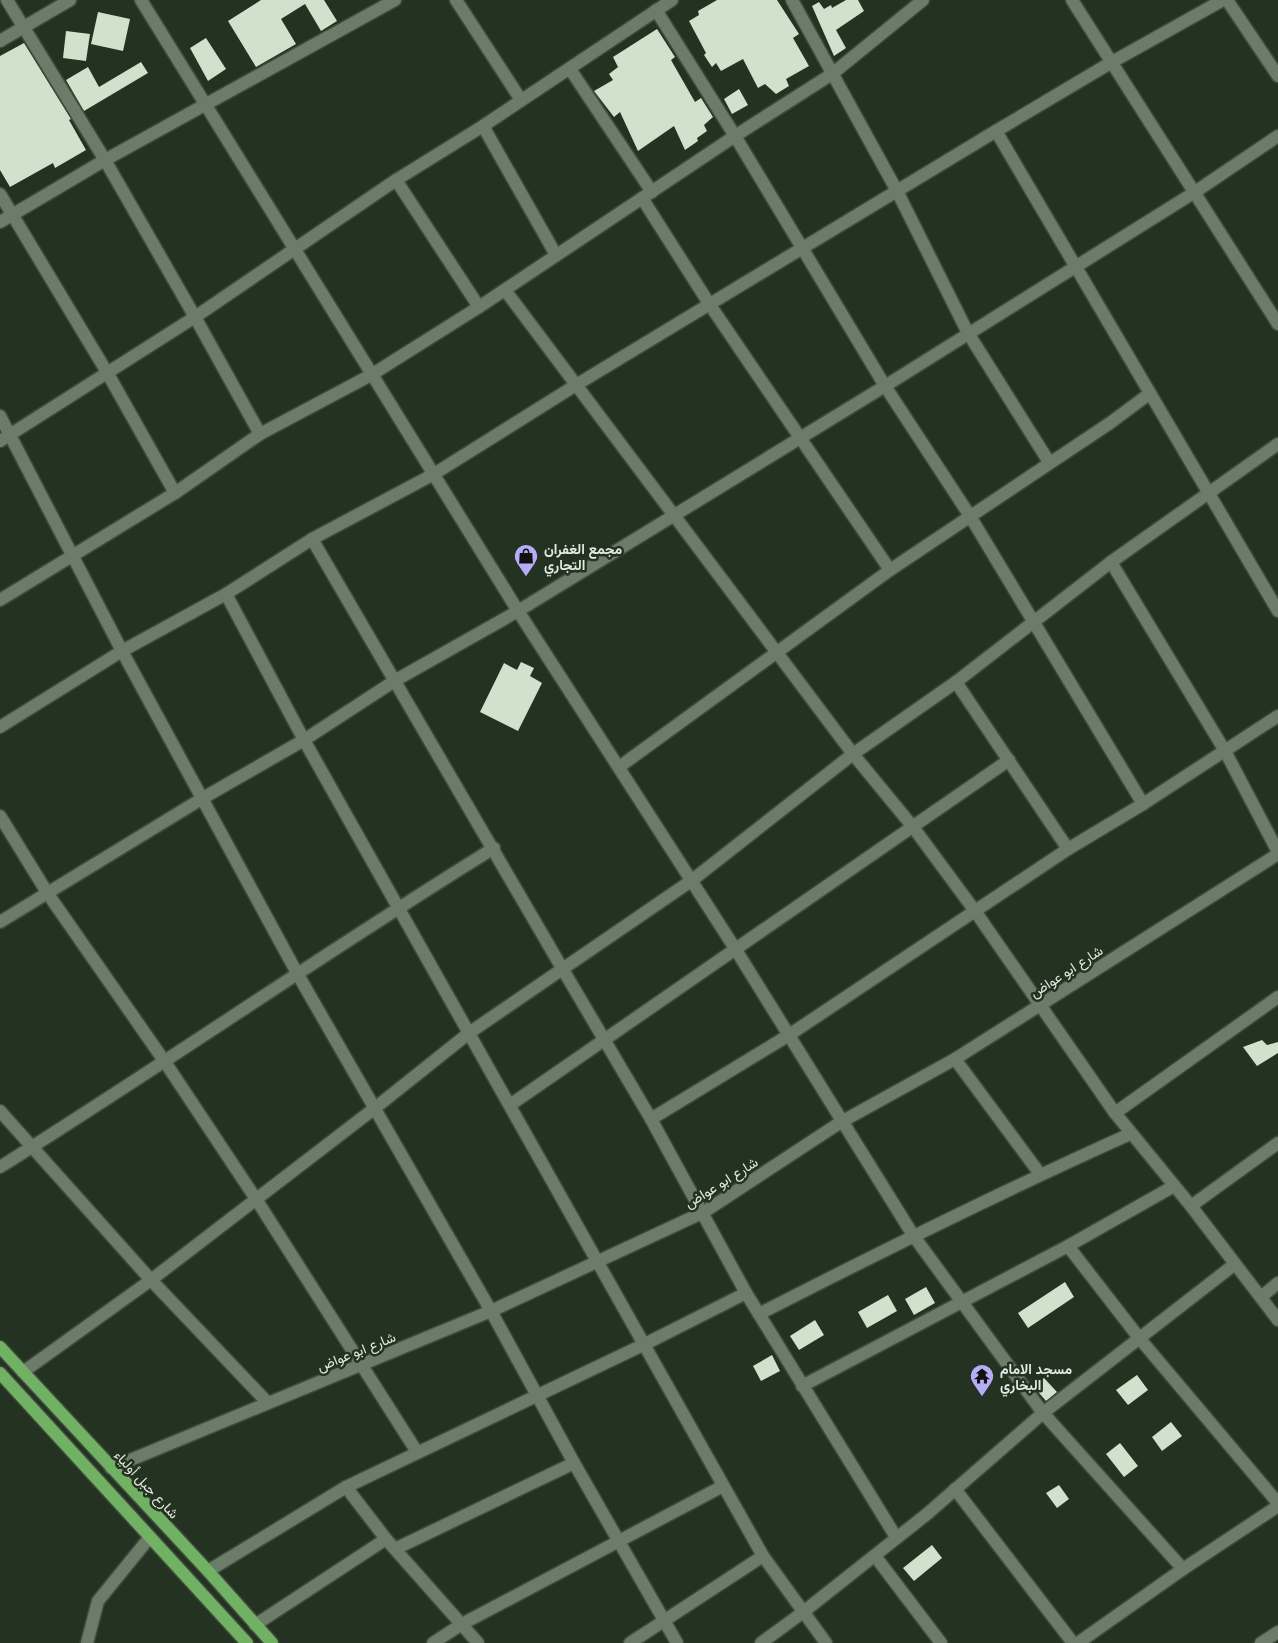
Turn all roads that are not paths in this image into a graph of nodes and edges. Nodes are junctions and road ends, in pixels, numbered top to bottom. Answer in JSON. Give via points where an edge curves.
{"nodes":[{"id":1,"x":7,"y":0,"type":"edge"},
{"id":2,"x":70,"y":0,"type":"edge"},
{"id":3,"x":141,"y":0,"type":"edge"},
{"id":4,"x":395,"y":0,"type":"edge"},
{"id":5,"x":456,"y":0,"type":"edge"},
{"id":6,"x":672,"y":0,"type":"edge"},
{"id":7,"x":792,"y":0,"type":"edge"},
{"id":8,"x":1072,"y":0,"type":"edge"},
{"id":9,"x":1223,"y":0,"type":"edge"},
{"id":10,"x":1227,"y":0,"type":"edge"},
{"id":11,"x":921,"y":1,"type":"edge"},
{"id":12,"x":656,"y":10,"type":"junction"},
{"id":13,"x":23,"y":28,"type":"junction"},
{"id":14,"x":0,"y":41,"type":"edge"},
{"id":15,"x":1112,"y":62,"type":"junction"},
{"id":16,"x":570,"y":69,"type":"junction"},
{"id":17,"x":832,"y":74,"type":"junction"},
{"id":18,"x":1278,"y":76,"type":"edge"},
{"id":19,"x":521,"y":100,"type":"junction"},
{"id":20,"x":207,"y":105,"type":"junction"},
{"id":21,"x":483,"y":126,"type":"junction"},
{"id":22,"x":996,"y":131,"type":"junction"},
{"id":23,"x":735,"y":136,"type":"junction"},
{"id":24,"x":1278,"y":136,"type":"edge"},
{"id":25,"x":105,"y":160,"type":"junction"},
{"id":26,"x":396,"y":180,"type":"junction"},
{"id":27,"x":897,"y":192,"type":"junction"},
{"id":28,"x":1194,"y":192,"type":"junction"},
{"id":29,"x":0,"y":194,"type":"edge"},
{"id":30,"x":647,"y":195,"type":"junction"},
{"id":31,"x":12,"y":216,"type":"junction"},
{"id":32,"x":0,"y":222,"type":"edge"},
{"id":33,"x":295,"y":248,"type":"junction"},
{"id":34,"x":802,"y":249,"type":"junction"},
{"id":35,"x":556,"y":254,"type":"junction"},
{"id":36,"x":1074,"y":266,"type":"junction"},
{"id":37,"x":505,"y":290,"type":"junction"},
{"id":38,"x":710,"y":305,"type":"junction"},
{"id":39,"x":479,"y":307,"type":"junction"},
{"id":40,"x":196,"y":316,"type":"junction"},
{"id":41,"x":1278,"y":324,"type":"edge"},
{"id":42,"x":968,"y":333,"type":"junction"},
{"id":43,"x":108,"y":374,"type":"junction"},
{"id":44,"x":371,"y":375,"type":"junction"},
{"id":45,"x":576,"y":385,"type":"junction"},
{"id":46,"x":885,"y":386,"type":"junction"},
{"id":47,"x":1150,"y":394,"type":"junction"},
{"id":48,"x":0,"y":416,"type":"edge"},
{"id":49,"x":260,"y":434,"type":"junction"},
{"id":50,"x":800,"y":436,"type":"junction"},
{"id":51,"x":4,"y":438,"type":"edge"},
{"id":52,"x":1278,"y":444,"type":"edge"},
{"id":53,"x":1049,"y":462,"type":"junction"},
{"id":54,"x":434,"y":474,"type":"junction"},
{"id":55,"x":174,"y":493,"type":"junction"},
{"id":56,"x":1208,"y":495,"type":"junction"},
{"id":57,"x":672,"y":515,"type":"junction"},
{"id":58,"x":970,"y":516,"type":"junction"},
{"id":59,"x":312,"y":539,"type":"junction"},
{"id":60,"x":72,"y":554,"type":"junction"},
{"id":61,"x":1111,"y":562,"type":"junction"},
{"id":62,"x":890,"y":570,"type":"junction"},
{"id":63,"x":1273,"y":590,"type":"edge"},
{"id":64,"x":226,"y":594,"type":"junction"},
{"id":65,"x":0,"y":600,"type":"edge"},
{"id":66,"x":518,"y":611,"type":"junction"},
{"id":67,"x":1278,"y":611,"type":"edge"},
{"id":68,"x":1035,"y":623,"type":"junction"},
{"id":69,"x":122,"y":651,"type":"junction"},
{"id":70,"x":776,"y":653,"type":"junction"},
{"id":71,"x":396,"y":680,"type":"junction"},
{"id":72,"x":956,"y":682,"type":"junction"},
{"id":73,"x":1278,"y":716,"type":"edge"},
{"id":74,"x":0,"y":728,"type":"edge"},
{"id":75,"x":304,"y":740,"type":"junction"},
{"id":76,"x":1225,"y":751,"type":"junction"},
{"id":77,"x":852,"y":754,"type":"junction"},
{"id":78,"x":1009,"y":760,"type":"junction"},
{"id":79,"x":619,"y":767,"type":"junction"},
{"id":80,"x":203,"y":798,"type":"junction"},
{"id":81,"x":1143,"y":804,"type":"junction"},
{"id":82,"x":0,"y":816,"type":"edge"},
{"id":83,"x":913,"y":828,"type":"junction"},
{"id":84,"x":494,"y":848,"type":"junction"},
{"id":85,"x":1068,"y":849,"type":"junction"},
{"id":86,"x":1278,"y":853,"type":"edge"},
{"id":87,"x":691,"y":881,"type":"junction"},
{"id":88,"x":48,"y":894,"type":"junction"},
{"id":89,"x":399,"y":906,"type":"junction"},
{"id":90,"x":975,"y":911,"type":"junction"},
{"id":91,"x":0,"y":922,"type":"edge"},
{"id":92,"x":736,"y":950,"type":"junction"},
{"id":93,"x":562,"y":968,"type":"junction"},
{"id":94,"x":298,"y":973,"type":"junction"},
{"id":95,"x":1278,"y":997,"type":"edge"},
{"id":96,"x":1042,"y":1005,"type":"junction"},
{"id":97,"x":468,"y":1033,"type":"junction"},
{"id":98,"x":789,"y":1036,"type":"junction"},
{"id":99,"x":605,"y":1038,"type":"junction"},
{"id":100,"x":955,"y":1059,"type":"junction"},
{"id":101,"x":165,"y":1062,"type":"junction"},
{"id":102,"x":510,"y":1105,"type":"junction"},
{"id":103,"x":375,"y":1108,"type":"junction"},
{"id":104,"x":0,"y":1111,"type":"edge"},
{"id":105,"x":1115,"y":1113,"type":"junction"},
{"id":106,"x":651,"y":1118,"type":"junction"},
{"id":107,"x":841,"y":1122,"type":"junction"},
{"id":108,"x":1130,"y":1134,"type":"junction"},
{"id":109,"x":1278,"y":1143,"type":"edge"},
{"id":110,"x":32,"y":1147,"type":"junction"},
{"id":111,"x":0,"y":1167,"type":"edge"},
{"id":112,"x":1040,"y":1174,"type":"junction"},
{"id":113,"x":1174,"y":1186,"type":"junction"},
{"id":114,"x":256,"y":1199,"type":"junction"},
{"id":115,"x":1191,"y":1206,"type":"junction"},
{"id":116,"x":704,"y":1212,"type":"junction"},
{"id":117,"x":913,"y":1235,"type":"junction"},
{"id":118,"x":1068,"y":1246,"type":"junction"},
{"id":119,"x":599,"y":1262,"type":"junction"},
{"id":120,"x":1236,"y":1264,"type":"junction"},
{"id":121,"x":151,"y":1280,"type":"junction"},
{"id":122,"x":1278,"y":1283,"type":"edge"},
{"id":123,"x":746,"y":1293,"type":"junction"},
{"id":124,"x":1260,"y":1297,"type":"junction"},
{"id":125,"x":962,"y":1302,"type":"junction"},
{"id":126,"x":491,"y":1311,"type":"junction"},
{"id":127,"x":759,"y":1314,"type":"junction"},
{"id":128,"x":1278,"y":1320,"type":"edge"},
{"id":129,"x":1140,"y":1339,"type":"junction"},
{"id":130,"x":645,"y":1344,"type":"junction"},
{"id":131,"x":0,"y":1347,"type":"edge"},
{"id":132,"x":363,"y":1366,"type":"junction"},
{"id":133,"x":23,"y":1372,"type":"junction"},
{"id":134,"x":0,"y":1373,"type":"edge"},
{"id":135,"x":802,"y":1386,"type":"junction"},
{"id":136,"x":538,"y":1396,"type":"junction"},
{"id":137,"x":267,"y":1402,"type":"junction"},
{"id":138,"x":1043,"y":1413,"type":"junction"},
{"id":139,"x":417,"y":1452,"type":"junction"},
{"id":140,"x":574,"y":1463,"type":"junction"},
{"id":141,"x":111,"y":1468,"type":"junction"},
{"id":142,"x":723,"y":1486,"type":"junction"},
{"id":143,"x":346,"y":1487,"type":"junction"},
{"id":144,"x":955,"y":1489,"type":"junction"},
{"id":145,"x":1278,"y":1505,"type":"edge"},
{"id":146,"x":150,"y":1537,"type":"junction"},
{"id":147,"x":896,"y":1537,"type":"junction"},
{"id":148,"x":386,"y":1539,"type":"junction"},
{"id":149,"x":618,"y":1542,"type":"junction"},
{"id":150,"x":395,"y":1549,"type":"junction"},
{"id":151,"x":763,"y":1556,"type":"junction"},
{"id":152,"x":875,"y":1556,"type":"junction"},
{"id":153,"x":1183,"y":1569,"type":"junction"},
{"id":154,"x":208,"y":1571,"type":"junction"},
{"id":155,"x":802,"y":1613,"type":"junction"},
{"id":156,"x":665,"y":1621,"type":"junction"},
{"id":157,"x":255,"y":1624,"type":"junction"},
{"id":158,"x":462,"y":1624,"type":"junction"},
{"id":159,"x":1278,"y":1632,"type":"edge"},
{"id":160,"x":87,"y":1643,"type":"edge"},
{"id":161,"x":246,"y":1643,"type":"edge"},
{"id":162,"x":272,"y":1643,"type":"edge"},
{"id":163,"x":433,"y":1643,"type":"edge"},
{"id":164,"x":478,"y":1643,"type":"edge"},
{"id":165,"x":630,"y":1643,"type":"edge"},
{"id":166,"x":677,"y":1643,"type":"edge"},
{"id":167,"x":761,"y":1643,"type":"edge"},
{"id":168,"x":826,"y":1643,"type":"edge"},
{"id":169,"x":942,"y":1643,"type":"edge"},
{"id":170,"x":1073,"y":1643,"type":"edge"},
{"id":171,"x":1078,"y":1643,"type":"edge"},
{"id":172,"x":1262,"y":1643,"type":"edge"}],
"edges":[{"from":1,"to":13,"type":"street"},
{"from":2,"to":13,"type":"street"},
{"from":3,"to":20,"type":"street"},
{"from":4,"to":20,"type":"street"},
{"from":5,"to":19,"type":"street"},
{"from":6,"to":12,"type":"street"},
{"from":7,"to":17,"type":"street"},
{"from":8,"to":15,"type":"street"},
{"from":9,"to":15,"type":"street"},
{"from":10,"to":18,"type":"street"},
{"from":11,"to":17,"type":"street"},
{"from":12,"to":16,"type":"street"},
{"from":12,"to":23,"type":"street"},
{"from":13,"to":14,"type":"street"},
{"from":13,"to":25,"type":"street"},
{"from":15,"to":22,"type":"street"},
{"from":15,"to":28,"type":"street"},
{"from":16,"to":19,"type":"street"},
{"from":16,"to":30,"type":"street"},
{"from":17,"to":23,"type":"street"},
{"from":17,"to":27,"type":"street"},
{"from":19,"to":21,"type":"street"},
{"from":20,"to":25,"type":"street"},
{"from":20,"to":33,"type":"street"},
{"from":21,"to":26,"type":"street"},
{"from":21,"to":35,"type":"street"},
{"from":22,"to":27,"type":"street"},
{"from":22,"to":36,"type":"street"},
{"from":23,"to":30,"type":"street"},
{"from":23,"to":34,"type":"street"},
{"from":24,"to":28,"type":"street"},
{"from":25,"to":31,"type":"street"},
{"from":25,"to":40,"type":"street"},
{"from":26,"to":33,"type":"street"},
{"from":26,"to":39,"type":"street"},
{"from":27,"to":34,"type":"street"},
{"from":27,"to":42,"type":"street"},
{"from":28,"to":36,"type":"street"},
{"from":28,"to":41,"type":"street"},
{"from":29,"to":31,"type":"street"},
{"from":30,"to":35,"type":"street"},
{"from":30,"to":38,"type":"street"},
{"from":31,"to":32,"type":"street"},
{"from":31,"to":43,"type":"street"},
{"from":33,"to":40,"type":"street"},
{"from":33,"to":44,"type":"street"},
{"from":34,"to":38,"type":"street"},
{"from":34,"to":46,"type":"street"},
{"from":35,"to":37,"type":"street"},
{"from":36,"to":42,"type":"street"},
{"from":36,"to":47,"type":"street"},
{"from":37,"to":39,"type":"street"},
{"from":37,"to":45,"type":"street"},
{"from":38,"to":45,"type":"street"},
{"from":38,"to":50,"type":"street"},
{"from":39,"to":44,"type":"street"},
{"from":40,"to":43,"type":"street"},
{"from":40,"to":49,"type":"street"},
{"from":42,"to":46,"type":"street"},
{"from":42,"to":53,"type":"street"},
{"from":43,"to":51,"type":"street"},
{"from":43,"to":55,"type":"street"},
{"from":44,"to":49,"type":"street"},
{"from":44,"to":54,"type":"street"},
{"from":45,"to":54,"type":"street"},
{"from":45,"to":57,"type":"street"},
{"from":46,"to":50,"type":"street"},
{"from":46,"to":58,"type":"street"},
{"from":47,"to":53,"type":"street"},
{"from":47,"to":56,"type":"street"},
{"from":48,"to":51,"type":"street"},
{"from":49,"to":55,"type":"street"},
{"from":50,"to":57,"type":"street"},
{"from":50,"to":62,"type":"street"},
{"from":51,"to":60,"type":"street"},
{"from":52,"to":56,"type":"street"},
{"from":53,"to":58,"type":"street"},
{"from":54,"to":59,"type":"street"},
{"from":54,"to":66,"type":"street"},
{"from":55,"to":60,"type":"street"},
{"from":56,"to":61,"type":"street"},
{"from":56,"to":63,"type":"street"},
{"from":57,"to":66,"type":"street"},
{"from":57,"to":70,"type":"street"},
{"from":58,"to":62,"type":"street"},
{"from":58,"to":68,"type":"street"},
{"from":59,"to":64,"type":"street"},
{"from":59,"to":71,"type":"street"},
{"from":60,"to":65,"type":"street"},
{"from":60,"to":69,"type":"street"},
{"from":61,"to":68,"type":"street"},
{"from":61,"to":76,"type":"street"},
{"from":62,"to":70,"type":"street"},
{"from":63,"to":67,"type":"street"},
{"from":64,"to":69,"type":"street"},
{"from":64,"to":75,"type":"street"},
{"from":66,"to":71,"type":"street"},
{"from":66,"to":79,"type":"street"},
{"from":68,"to":72,"type":"street"},
{"from":68,"to":81,"type":"street"},
{"from":69,"to":74,"type":"street"},
{"from":69,"to":80,"type":"street"},
{"from":70,"to":77,"type":"street"},
{"from":70,"to":79,"type":"street"},
{"from":71,"to":75,"type":"street"},
{"from":71,"to":84,"type":"street"},
{"from":72,"to":77,"type":"street"},
{"from":72,"to":78,"type":"street"},
{"from":73,"to":76,"type":"street"},
{"from":75,"to":80,"type":"street"},
{"from":75,"to":89,"type":"street"},
{"from":76,"to":81,"type":"street"},
{"from":76,"to":86,"type":"street"},
{"from":77,"to":83,"type":"street"},
{"from":77,"to":87,"type":"street"},
{"from":78,"to":83,"type":"street"},
{"from":78,"to":85,"type":"street"},
{"from":79,"to":87,"type":"street"},
{"from":80,"to":88,"type":"street"},
{"from":80,"to":94,"type":"street"},
{"from":81,"to":85,"type":"street"},
{"from":82,"to":88,"type":"street"},
{"from":83,"to":90,"type":"street"},
{"from":83,"to":92,"type":"street"},
{"from":84,"to":89,"type":"street"},
{"from":84,"to":93,"type":"street"},
{"from":85,"to":90,"type":"street"},
{"from":86,"to":96,"type":"street","name":"شارع ابو عواض"},
{"from":87,"to":92,"type":"street"},
{"from":87,"to":93,"type":"street"},
{"from":88,"to":91,"type":"street"},
{"from":88,"to":101,"type":"street"},
{"from":89,"to":94,"type":"street"},
{"from":89,"to":97,"type":"street"},
{"from":90,"to":96,"type":"street"},
{"from":90,"to":98,"type":"street"},
{"from":92,"to":98,"type":"street"},
{"from":92,"to":99,"type":"street"},
{"from":93,"to":97,"type":"street"},
{"from":93,"to":99,"type":"street"},
{"from":94,"to":101,"type":"street"},
{"from":94,"to":103,"type":"street"},
{"from":95,"to":105,"type":"street"},
{"from":96,"to":100,"type":"street","name":"شارع ابو عواض"},
{"from":96,"to":105,"type":"street"},
{"from":97,"to":102,"type":"street"},
{"from":97,"to":103,"type":"street"},
{"from":98,"to":106,"type":"street"},
{"from":98,"to":107,"type":"street"},
{"from":99,"to":102,"type":"street"},
{"from":99,"to":106,"type":"street"},
{"from":100,"to":107,"type":"street","name":"شارع ابو عواض"},
{"from":100,"to":112,"type":"street"},
{"from":101,"to":110,"type":"street"},
{"from":101,"to":114,"type":"street"},
{"from":102,"to":119,"type":"street"},
{"from":103,"to":114,"type":"street"},
{"from":103,"to":126,"type":"street"},
{"from":104,"to":110,"type":"street"},
{"from":105,"to":108,"type":"street"},
{"from":106,"to":116,"type":"street"},
{"from":107,"to":116,"type":"street","name":"شارع ابو عواض"},
{"from":107,"to":117,"type":"street"},
{"from":108,"to":112,"type":"street"},
{"from":108,"to":113,"type":"street"},
{"from":109,"to":115,"type":"street"},
{"from":110,"to":111,"type":"street"},
{"from":110,"to":121,"type":"street"},
{"from":112,"to":117,"type":"street"},
{"from":113,"to":115,"type":"street"},
{"from":113,"to":118,"type":"street"},
{"from":114,"to":121,"type":"street"},
{"from":114,"to":132,"type":"street"},
{"from":115,"to":120,"type":"street"},
{"from":116,"to":119,"type":"street","name":"شارع ابو عواض"},
{"from":116,"to":123,"type":"street"},
{"from":117,"to":125,"type":"street"},
{"from":117,"to":127,"type":"street"},
{"from":118,"to":125,"type":"street"},
{"from":118,"to":129,"type":"street"},
{"from":119,"to":126,"type":"street","name":"شارع ابو عواض"},
{"from":119,"to":130,"type":"street"},
{"from":120,"to":124,"type":"street"},
{"from":120,"to":129,"type":"street"},
{"from":121,"to":133,"type":"street"},
{"from":121,"to":137,"type":"street"},
{"from":122,"to":124,"type":"street"},
{"from":123,"to":127,"type":"street"},
{"from":123,"to":130,"type":"street"},
{"from":124,"to":128,"type":"street"},
{"from":125,"to":135,"type":"street"},
{"from":125,"to":138,"type":"street"},
{"from":126,"to":132,"type":"street","name":"شارع ابو عواض"},
{"from":126,"to":136,"type":"street"},
{"from":127,"to":135,"type":"street"},
{"from":129,"to":138,"type":"street"},
{"from":129,"to":145,"type":"street"},
{"from":130,"to":136,"type":"street"},
{"from":130,"to":142,"type":"street"},
{"from":131,"to":133,"type":"main road","name":"شارع جبل أولياء"},
{"from":132,"to":137,"type":"street","name":"شارع ابو عواض"},
{"from":132,"to":139,"type":"street"},
{"from":133,"to":141,"type":"main road","name":"شارع جبل أولياء"},
{"from":134,"to":146,"type":"main road"},
{"from":135,"to":147,"type":"street"},
{"from":136,"to":139,"type":"street"},
{"from":136,"to":140,"type":"street"},
{"from":137,"to":141,"type":"street","name":"شارع ابو عواض"},
{"from":138,"to":144,"type":"street"},
{"from":138,"to":153,"type":"street"},
{"from":139,"to":143,"type":"street"},
{"from":140,"to":149,"type":"street"},
{"from":140,"to":150,"type":"street"},
{"from":141,"to":154,"type":"main road","name":"شارع جبل أولياء"},
{"from":142,"to":149,"type":"street"},
{"from":142,"to":151,"type":"street"},
{"from":143,"to":148,"type":"street"},
{"from":143,"to":154,"type":"street"},
{"from":144,"to":147,"type":"street"},
{"from":144,"to":170,"type":"street"},
{"from":145,"to":153,"type":"street"},
{"from":146,"to":160,"type":"street","via":[[98,1601]]},
{"from":146,"to":161,"type":"main road"},
{"from":147,"to":152,"type":"street"},
{"from":148,"to":150,"type":"street"},
{"from":148,"to":157,"type":"street"},
{"from":149,"to":156,"type":"street"},
{"from":149,"to":158,"type":"street"},
{"from":150,"to":158,"type":"street"},
{"from":151,"to":155,"type":"street"},
{"from":151,"to":156,"type":"street"},
{"from":152,"to":155,"type":"street"},
{"from":152,"to":169,"type":"street"},
{"from":153,"to":171,"type":"street"},
{"from":154,"to":157,"type":"main road","name":"شارع جبل أولياء"},
{"from":155,"to":167,"type":"street"},
{"from":155,"to":168,"type":"street"},
{"from":156,"to":165,"type":"street"},
{"from":156,"to":166,"type":"street"},
{"from":157,"to":162,"type":"main road","name":"شارع جبل أولياء"},
{"from":158,"to":163,"type":"street"},
{"from":158,"to":164,"type":"street"},
{"from":159,"to":172,"type":"street"}]}
